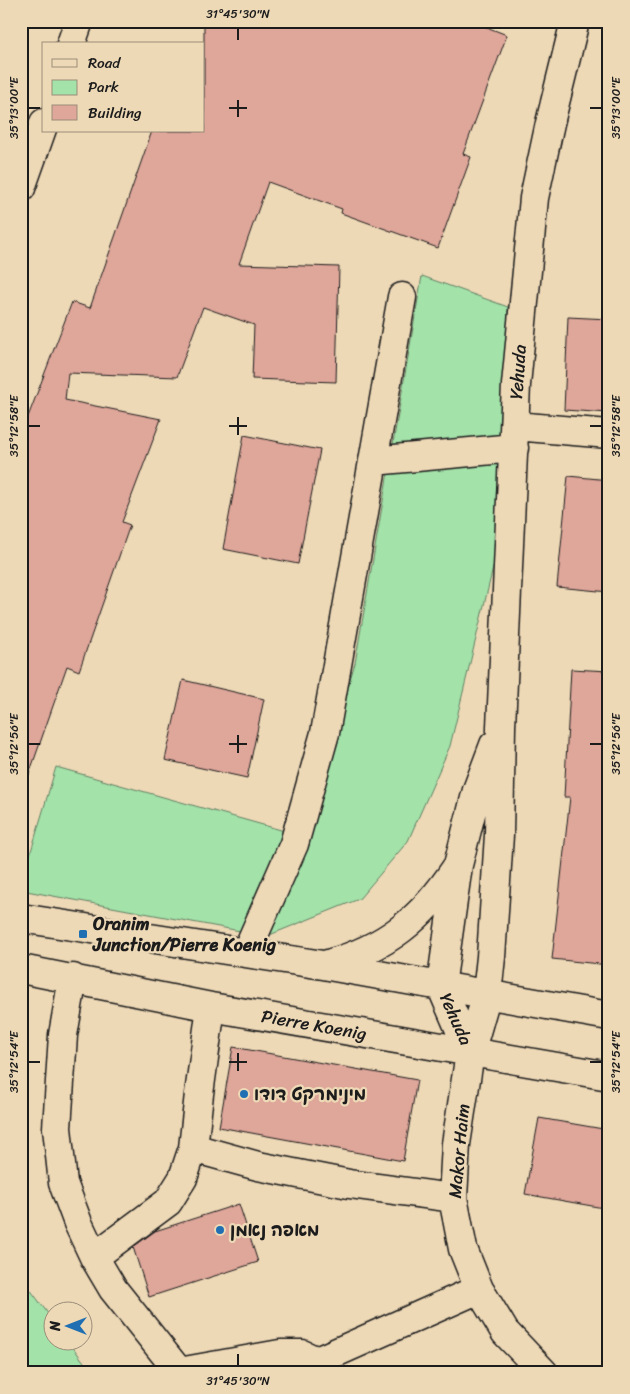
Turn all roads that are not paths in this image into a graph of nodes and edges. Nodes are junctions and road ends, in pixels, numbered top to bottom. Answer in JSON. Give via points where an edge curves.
{"nodes":[{"id":1,"x":79,"y":21,"type":"edge"},
{"id":2,"x":575,"y":21,"type":"edge"},
{"id":3,"x":72,"y":42,"type":"edge"},
{"id":4,"x":42,"y":129,"type":"edge"},
{"id":5,"x":21,"y":188,"type":"edge"},
{"id":6,"x":402,"y":297,"type":"dead end"},
{"id":7,"x":609,"y":434,"type":"edge"},
{"id":8,"x":514,"y":437,"type":"junction"},
{"id":9,"x":373,"y":461,"type":"junction"},
{"id":10,"x":501,"y":727,"type":"junction"},
{"id":11,"x":458,"y":865,"type":"junction"},
{"id":12,"x":21,"y":918,"type":"edge"},
{"id":13,"x":246,"y":953,"type":"junction"},
{"id":14,"x":323,"y":965,"type":"junction"},
{"id":15,"x":21,"y":968,"type":"edge"},
{"id":16,"x":73,"y":978,"type":"junction"},
{"id":17,"x":441,"y":986,"type":"junction"},
{"id":18,"x":487,"y":994,"type":"junction"},
{"id":19,"x":211,"y":1007,"type":"junction"},
{"id":20,"x":609,"y":1016,"type":"edge"},
{"id":21,"x":470,"y":1053,"type":"junction"},
{"id":22,"x":609,"y":1076,"type":"edge"},
{"id":23,"x":193,"y":1148,"type":"junction"},
{"id":24,"x":453,"y":1198,"type":"junction"},
{"id":25,"x":94,"y":1257,"type":"junction"},
{"id":26,"x":479,"y":1289,"type":"junction"},
{"id":27,"x":321,"y":1367,"type":"edge"},
{"id":28,"x":179,"y":1372,"type":"edge"},
{"id":29,"x":544,"y":1373,"type":"edge"}],
"edges":[{"from":1,"to":3,"type":"street"},
{"from":2,"to":8,"type":"street","name":"Yehuda","via":[[534,198]]},
{"from":4,"to":5,"type":"street"},
{"from":6,"to":9,"type":"street"},
{"from":7,"to":8,"type":"street"},
{"from":8,"to":9,"type":"street"},
{"from":8,"to":10,"type":"street","name":"Yehuda"},
{"from":9,"to":13,"type":"street","via":[[325,733],[294,844]]},
{"from":10,"to":11,"type":"street","name":"Yehuda","via":[[477,790]]},
{"from":10,"to":18,"type":"street","name":"Yehuda","via":[[499,835]]},
{"from":11,"to":14,"type":"street","via":[[424,911],[401,930],[351,958]]},
{"from":11,"to":17,"type":"street","name":"Yehuda"},
{"from":12,"to":13,"type":"street"},
{"from":13,"to":14,"type":"street"},
{"from":14,"to":17,"type":"street"},
{"from":15,"to":16,"type":"street","name":"Pierre Koenig"},
{"from":16,"to":19,"type":"street","name":"Pierre Koenig"},
{"from":16,"to":25,"type":"street","via":[[63,1035],[57,1128],[63,1183]]},
{"from":17,"to":18,"type":"street"},
{"from":17,"to":21,"type":"street","name":"Yehuda"},
{"from":18,"to":20,"type":"street"},
{"from":18,"to":21,"type":"street","name":"Yehuda"},
{"from":19,"to":21,"type":"street","name":"Pierre Koenig"},
{"from":19,"to":23,"type":"street"},
{"from":21,"to":22,"type":"street","name":"Pierre Koenig"},
{"from":21,"to":24,"type":"street","name":"Makor Haim","via":[[456,1144]]},
{"from":23,"to":24,"type":"street","via":[[258,1166],[349,1184]]},
{"from":23,"to":25,"type":"street","via":[[183,1178],[168,1202]]},
{"from":24,"to":26,"type":"street","name":"Makor Haim","via":[[463,1249]]},
{"from":25,"to":28,"type":"street","via":[[113,1289]]},
{"from":26,"to":27,"type":"street"},
{"from":26,"to":29,"type":"street","name":"Makor Haim","via":[[505,1332]]},
{"from":27,"to":28,"type":"street","via":[[302,1354],[280,1354]]}]}
